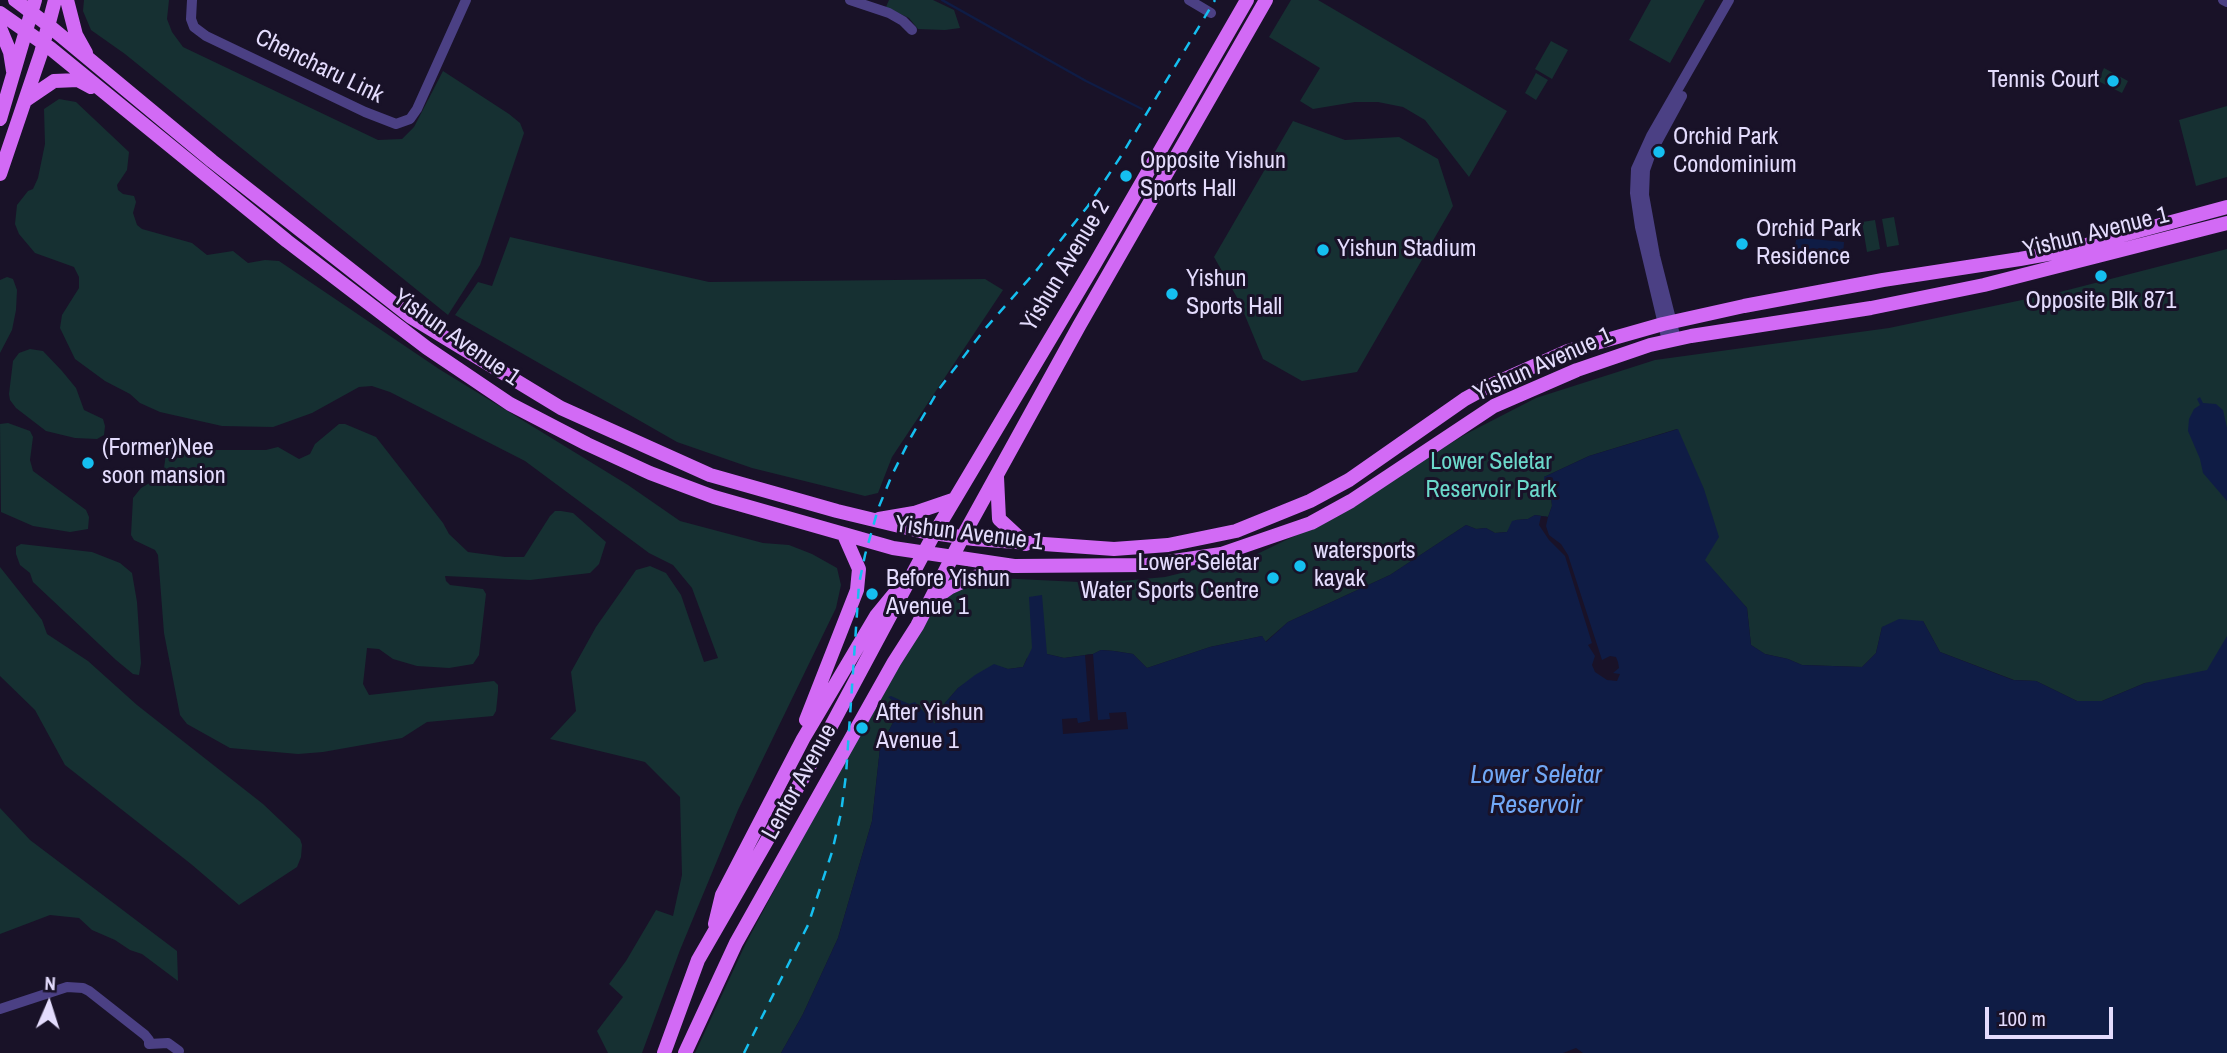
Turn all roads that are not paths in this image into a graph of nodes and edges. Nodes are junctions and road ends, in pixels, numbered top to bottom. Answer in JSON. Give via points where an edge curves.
{"nodes":[{"id":1,"x":15,"y":0,"type":"edge"},
{"id":2,"x":55,"y":0,"type":"edge"},
{"id":3,"x":67,"y":0,"type":"edge"},
{"id":4,"x":192,"y":0,"type":"edge"},
{"id":5,"x":466,"y":0,"type":"edge"},
{"id":6,"x":850,"y":0,"type":"edge"},
{"id":7,"x":1189,"y":0,"type":"edge"},
{"id":8,"x":1247,"y":0,"type":"edge"},
{"id":9,"x":1266,"y":0,"type":"edge"},
{"id":10,"x":1729,"y":0,"type":"edge"},
{"id":11,"x":1736,"y":0,"type":"edge"},
{"id":12,"x":33,"y":6,"type":"edge"},
{"id":13,"x":0,"y":13,"type":"edge"},
{"id":14,"x":1211,"y":13,"type":"dead end"},
{"id":15,"x":48,"y":25,"type":"junction"},
{"id":16,"x":0,"y":28,"type":"edge"},
{"id":17,"x":26,"y":30,"type":"junction"},
{"id":18,"x":912,"y":30,"type":"dead end"},
{"id":19,"x":44,"y":44,"type":"junction"},
{"id":20,"x":90,"y":60,"type":"junction"},
{"id":21,"x":14,"y":75,"type":"junction"},
{"id":22,"x":106,"y":94,"type":"junction"},
{"id":23,"x":26,"y":100,"type":"junction"},
{"id":24,"x":0,"y":120,"type":"edge"},
{"id":25,"x":0,"y":174,"type":"edge"},
{"id":26,"x":2227,"y":207,"type":"edge"},
{"id":27,"x":2227,"y":223,"type":"edge"},
{"id":28,"x":1883,"y":280,"type":"junction"},
{"id":29,"x":1848,"y":286,"type":"junction"},
{"id":30,"x":1905,"y":301,"type":"junction"},
{"id":31,"x":1871,"y":308,"type":"junction"},
{"id":32,"x":1667,"y":324,"type":"junction"},
{"id":33,"x":1671,"y":340,"type":"junction"},
{"id":34,"x":997,"y":472,"type":"junction"},
{"id":35,"x":955,"y":499,"type":"junction"},
{"id":36,"x":873,"y":520,"type":"junction"},
{"id":37,"x":934,"y":534,"type":"junction"},
{"id":38,"x":844,"y":535,"type":"junction"},
{"id":39,"x":962,"y":538,"type":"junction"},
{"id":40,"x":1026,"y":544,"type":"junction"},
{"id":41,"x":1133,"y":547,"type":"junction"},
{"id":42,"x":923,"y":554,"type":"junction"},
{"id":43,"x":952,"y":559,"type":"junction"},
{"id":44,"x":1147,"y":565,"type":"junction"},
{"id":45,"x":1014,"y":566,"type":"junction"},
{"id":46,"x":912,"y":574,"type":"junction"},
{"id":47,"x":930,"y":601,"type":"junction"},
{"id":48,"x":780,"y":783,"type":"junction"},
{"id":49,"x":711,"y":940,"type":"junction"},
{"id":50,"x":0,"y":1009,"type":"edge"},
{"id":51,"x":146,"y":1049,"type":"edge"},
{"id":52,"x":179,"y":1051,"type":"dead end"},
{"id":53,"x":664,"y":1053,"type":"edge"},
{"id":54,"x":685,"y":1053,"type":"edge"}],
"edges":[{"from":1,"to":12,"type":"main road","name":"Yishun Avenue 1"},
{"from":2,"to":15,"type":"main road"},
{"from":3,"to":20,"type":"main road","via":[[76,34]]},
{"from":4,"to":5,"type":"street","name":"Chencharu Link","via":[[194,27],[206,36],[396,124],[410,119],[418,109]]},
{"from":6,"to":18,"type":"street","via":[[889,13]]},
{"from":7,"to":14,"type":"street"},
{"from":8,"to":35,"type":"main road","name":"Yishun Avenue 2"},
{"from":9,"to":34,"type":"main road","name":"Yishun Avenue 2"},
{"from":10,"to":32,"type":"street","via":[[1636,169],[1640,227]]},
{"from":11,"to":32,"type":"street","via":[[1651,153],[1646,170],[1644,195]]},
{"from":12,"to":15,"type":"main road","name":"Yishun Avenue 1"},
{"from":12,"to":17,"type":"main road"},
{"from":13,"to":17,"type":"main road","name":"Yishun Avenue 1"},
{"from":15,"to":19,"type":"main road"},
{"from":15,"to":20,"type":"main road","name":"Yishun Avenue 1"},
{"from":16,"to":21,"type":"main road"},
{"from":17,"to":19,"type":"main road","name":"Yishun Avenue 1"},
{"from":17,"to":21,"type":"main road"},
{"from":19,"to":22,"type":"main road","name":"Yishun Avenue 1"},
{"from":19,"to":23,"type":"main road"},
{"from":20,"to":36,"type":"main road","name":"Yishun Avenue 1","via":[[411,317],[561,408],[710,475]]},
{"from":21,"to":24,"type":"main road"},
{"from":22,"to":23,"type":"main road","via":[[78,80],[65,79]]},
{"from":22,"to":38,"type":"main road","name":"Yishun Avenue 1","via":[[362,299],[510,404],[650,473]]},
{"from":23,"to":25,"type":"main road"},
{"from":26,"to":28,"type":"main road","name":"Yishun Avenue 1","via":[[2064,251]]},
{"from":27,"to":30,"type":"main road","name":"Yishun Avenue 1"},
{"from":28,"to":29,"type":"main road","name":"Yishun Avenue 1"},
{"from":28,"to":30,"type":"main road","via":[[1882,290],[1889,299]]},
{"from":29,"to":31,"type":"main road","via":[[1866,289]]},
{"from":29,"to":32,"type":"main road","name":"Yishun Avenue 1"},
{"from":30,"to":31,"type":"main road","name":"Yishun Avenue 1"},
{"from":31,"to":33,"type":"main road","name":"Yishun Avenue 1"},
{"from":32,"to":33,"type":"street"},
{"from":32,"to":41,"type":"main road","name":"Yishun Avenue 1","via":[[1568,351],[1486,387],[1349,480],[1284,514],[1198,541]]},
{"from":33,"to":44,"type":"main road","name":"Yishun Avenue 1","via":[[1577,370],[1494,406],[1352,501],[1311,523],[1222,554]]},
{"from":34,"to":39,"type":"main road","name":"Yishun Avenue 2"},
{"from":34,"to":40,"type":"main road","via":[[999,519]]},
{"from":35,"to":36,"type":"main road"},
{"from":35,"to":37,"type":"main road","name":"Yishun Avenue 2"},
{"from":36,"to":37,"type":"main road","name":"Yishun Avenue 1"},
{"from":37,"to":39,"type":"main road","name":"Yishun Avenue 1"},
{"from":37,"to":42,"type":"main road","name":"Yishun Avenue 2"},
{"from":38,"to":42,"type":"main road","name":"Yishun Avenue 1"},
{"from":38,"to":48,"type":"main road","via":[[859,569],[858,590]]},
{"from":39,"to":40,"type":"main road","name":"Yishun Avenue 1"},
{"from":39,"to":43,"type":"main road","name":"Lentor Avenue"},
{"from":40,"to":41,"type":"main road","name":"Yishun Avenue 1"},
{"from":41,"to":44,"type":"main road","via":[[1124,559]]},
{"from":42,"to":43,"type":"main road","name":"Yishun Avenue 1"},
{"from":42,"to":46,"type":"main road","name":"Lentor Avenue"},
{"from":43,"to":45,"type":"main road","name":"Yishun Avenue 1"},
{"from":43,"to":47,"type":"main road","name":"Lentor Avenue"},
{"from":44,"to":45,"type":"main road","name":"Yishun Avenue 1"},
{"from":45,"to":47,"type":"main road","via":[[971,578]]},
{"from":46,"to":48,"type":"main road","via":[[876,615]]},
{"from":46,"to":49,"type":"main road","name":"Lentor Avenue"},
{"from":47,"to":54,"type":"main road","name":"Lentor Avenue","via":[[736,943]]},
{"from":48,"to":49,"type":"main road","via":[[722,895]]},
{"from":49,"to":53,"type":"main road","name":"Lentor Avenue","via":[[698,960]]},
{"from":50,"to":51,"type":"street","via":[[66,987],[82,988],[145,1035]]},
{"from":51,"to":52,"type":"street","via":[[168,1043]]}]}
